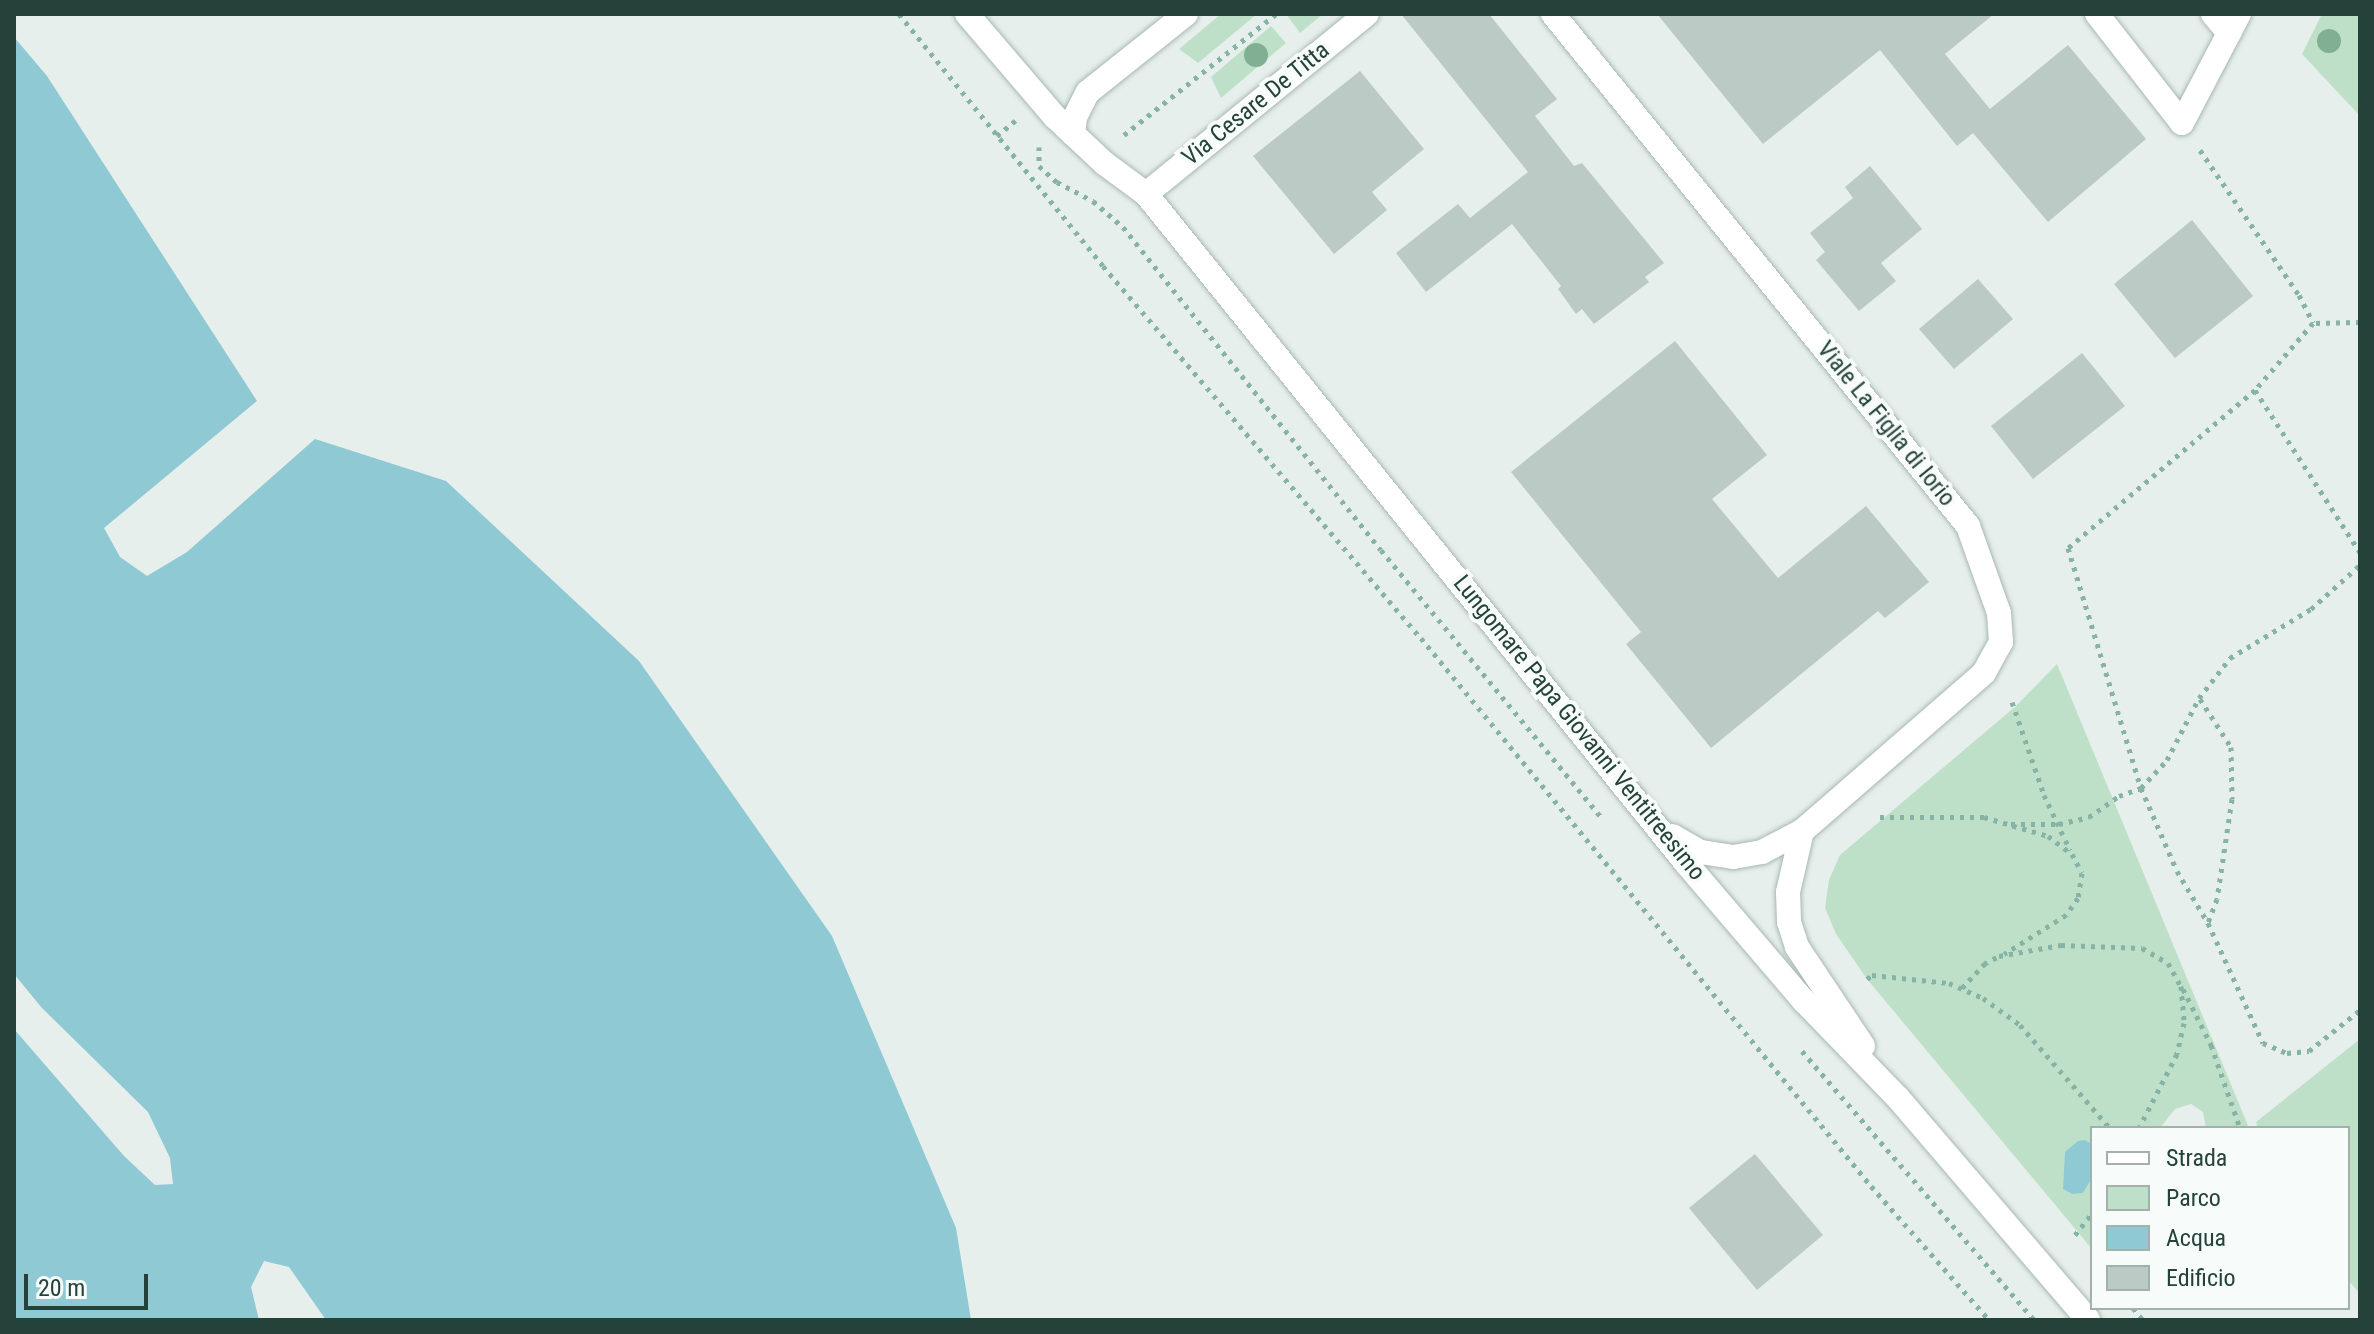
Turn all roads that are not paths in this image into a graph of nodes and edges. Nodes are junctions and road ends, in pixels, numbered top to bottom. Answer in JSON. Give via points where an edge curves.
{"nodes":[{"id":1,"x":967,"y":14,"type":"edge"},
{"id":2,"x":1186,"y":14,"type":"edge"},
{"id":3,"x":1367,"y":14,"type":"edge"},
{"id":4,"x":1553,"y":14,"type":"edge"},
{"id":5,"x":2097,"y":14,"type":"edge"},
{"id":6,"x":2227,"y":20,"type":"edge"},
{"id":7,"x":1073,"y":134,"type":"junction"},
{"id":8,"x":1146,"y":194,"type":"junction"},
{"id":9,"x":1653,"y":821,"type":"junction"},
{"id":10,"x":1802,"y":831,"type":"junction"},
{"id":11,"x":1898,"y":1098,"type":"junction"},
{"id":12,"x":2088,"y":1320,"type":"edge"}],
"edges":[{"from":1,"to":7,"type":"street","name":"Lungomare Papa Giovanni Ventitreesimo"},
{"from":2,"to":7,"type":"street","via":[[1088,92]]},
{"from":3,"to":8,"type":"street","name":"Via Cesare De Titta"},
{"from":4,"to":10,"type":"street","name":"Viale La Figlia di Iorio","via":[[1968,526],[1989,577],[2001,642],[1984,673]]},
{"from":5,"to":6,"type":"street","via":[[2182,123]]},
{"from":7,"to":8,"type":"street","name":"Lungomare Papa Giovanni Ventitreesimo"},
{"from":8,"to":9,"type":"street","name":"Lungomare Papa Giovanni Ventitreesimo"},
{"from":9,"to":10,"type":"street","name":"Viale La Figlia di Iorio","via":[[1700,852],[1733,857],[1762,852]]},
{"from":9,"to":11,"type":"street","name":"Lungomare Papa Giovanni Ventitreesimo","via":[[1804,1001]]},
{"from":10,"to":11,"type":"street","via":[[1787,906],[1797,947]]},
{"from":11,"to":12,"type":"street","name":"Lungomare Papa Giovanni Ventitreesimo"}]}
